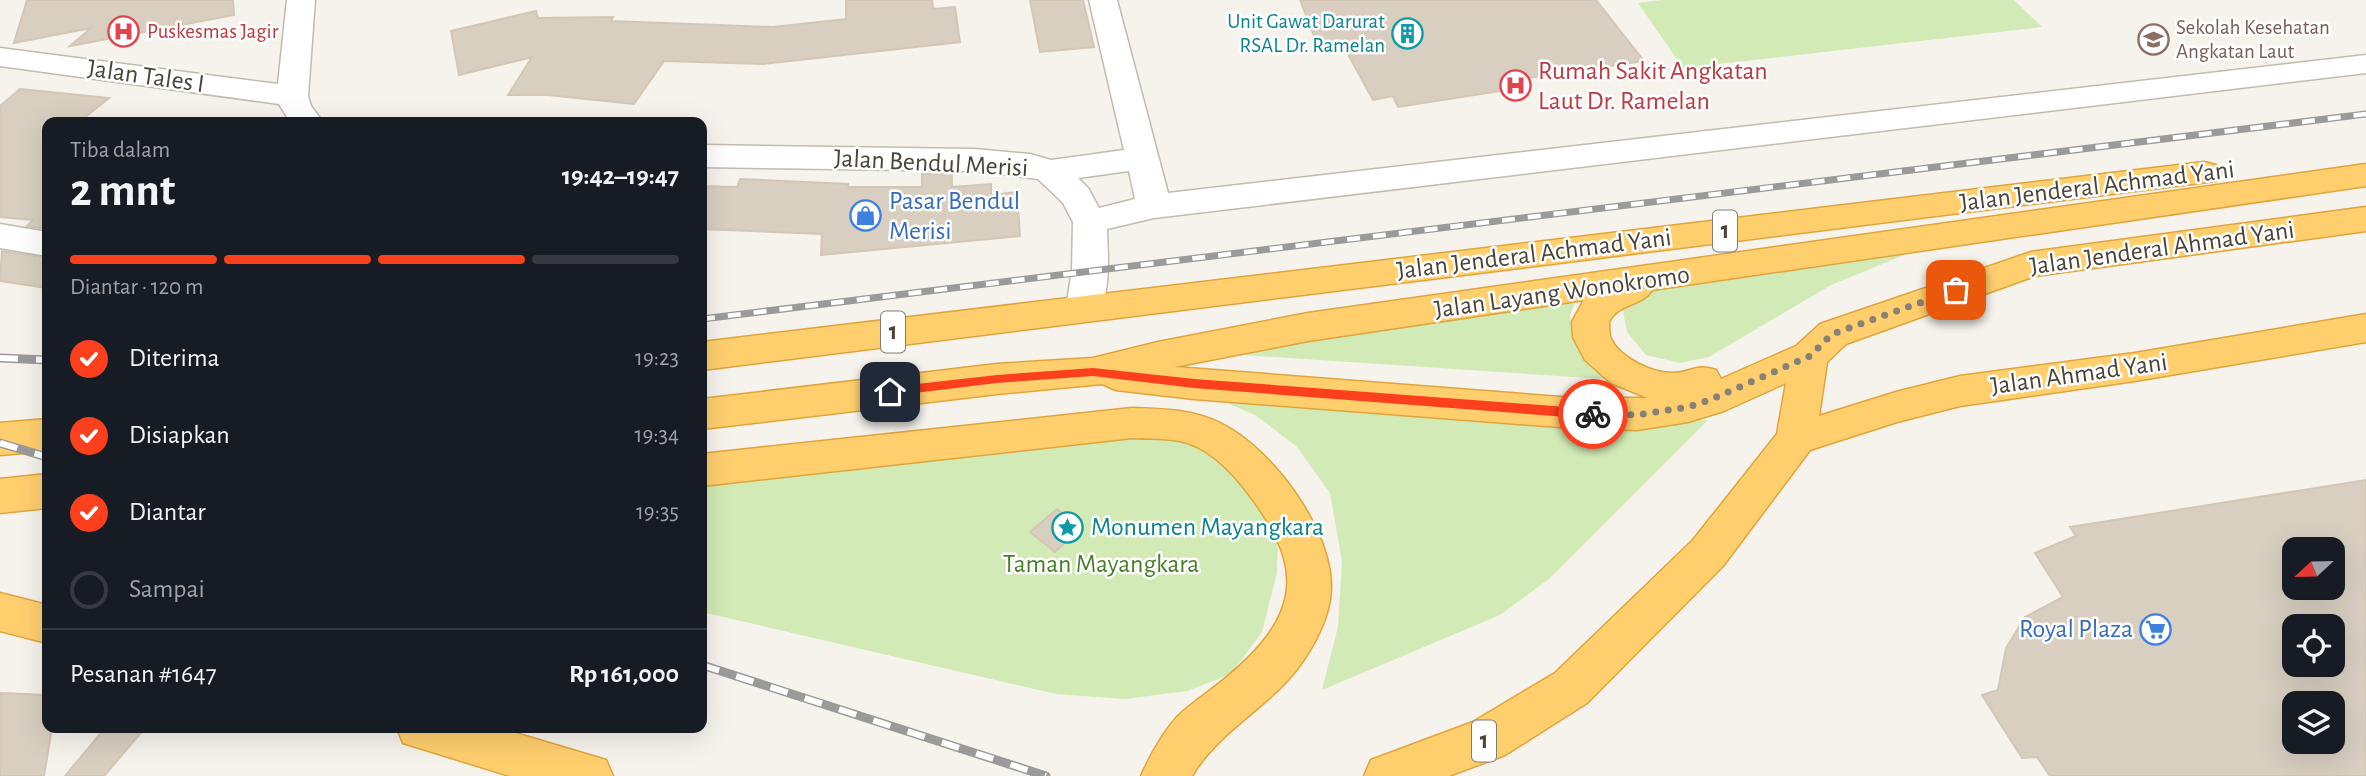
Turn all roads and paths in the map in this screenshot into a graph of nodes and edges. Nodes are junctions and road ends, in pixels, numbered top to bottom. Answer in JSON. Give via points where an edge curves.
{"nodes":[{"id":1,"x":301,"y":0,"type":"edge"},
{"id":2,"x":1103,"y":0,"type":"edge"},
{"id":3,"x":0,"y":57,"type":"edge"},
{"id":4,"x":2366,"y":64,"type":"edge"},
{"id":5,"x":292,"y":96,"type":"junction"},
{"id":6,"x":303,"y":117,"type":"edge"},
{"id":7,"x":707,"y":156,"type":"edge"},
{"id":8,"x":2366,"y":156,"type":"edge"},
{"id":9,"x":1141,"y":159,"type":"junction"},
{"id":10,"x":1050,"y":171,"type":"junction"},
{"id":11,"x":2366,"y":175,"type":"edge"},
{"id":12,"x":1154,"y":206,"type":"junction"},
{"id":13,"x":2366,"y":219,"type":"edge"},
{"id":14,"x":1090,"y":222,"type":"junction"},
{"id":15,"x":0,"y":236,"type":"edge"},
{"id":16,"x":42,"y":243,"type":"edge"},
{"id":17,"x":1661,"y":278,"type":"junction"},
{"id":18,"x":1084,"y":308,"type":"junction"},
{"id":19,"x":2366,"y":328,"type":"edge"},
{"id":20,"x":1821,"y":345,"type":"junction"},
{"id":21,"x":707,"y":355,"type":"edge"},
{"id":22,"x":1093,"y":372,"type":"junction"},
{"id":23,"x":707,"y":413,"type":"edge"},
{"id":24,"x":42,"y":435,"type":"edge"},
{"id":25,"x":0,"y":439,"type":"edge"},
{"id":26,"x":1796,"y":439,"type":"junction"},
{"id":27,"x":707,"y":469,"type":"edge"},
{"id":28,"x":42,"y":492,"type":"edge"},
{"id":29,"x":0,"y":496,"type":"edge"},
{"id":30,"x":0,"y":612,"type":"edge"},
{"id":31,"x":42,"y":623,"type":"edge"},
{"id":32,"x":438,"y":733,"type":"edge"},
{"id":33,"x":589,"y":776,"type":"edge"},
{"id":34,"x":1165,"y":776,"type":"edge"},
{"id":35,"x":1388,"y":776,"type":"edge"}],
"edges":[{"from":1,"to":5,"type":"street"},
{"from":2,"to":9,"type":"street"},
{"from":3,"to":5,"type":"street","name":"Jalan Tales I"},
{"from":4,"to":12,"type":"street"},
{"from":5,"to":6,"type":"street"},
{"from":7,"to":10,"type":"street","name":"Jalan Bendul Merisi","via":[[974,160]]},
{"from":8,"to":18,"type":"highway","name":"Jalan Jenderal Achmad Yani","number":"1"},
{"from":9,"to":10,"type":"street"},
{"from":9,"to":12,"type":"street"},
{"from":10,"to":14,"type":"street","name":"Jalan Bendul Merisi","via":[[1076,197]]},
{"from":11,"to":17,"type":"highway","name":"Jalan Layang Wonokromo","number":"1"},
{"from":12,"to":14,"type":"street"},
{"from":13,"to":20,"type":"highway","name":"Jalan Jenderal Ahmad Yani","number":"1","via":[[2031,264]]},
{"from":14,"to":18,"type":"street"},
{"from":15,"to":16,"type":"street"},
{"from":17,"to":20,"type":"highway","via":[[1604,302],[1596,309],[1591,328],[1607,361],[1638,381],[1682,387],[1746,361]]},
{"from":17,"to":22,"type":"highway","name":"Jalan Layang Wonokromo","number":"1","via":[[1308,327]]},
{"from":18,"to":21,"type":"highway","name":"Jalan Jenderal Achmad Yani","number":"1"},
{"from":19,"to":26,"type":"highway","name":"Jalan Ahmad Yani","via":[[2135,368],[1960,391]]},
{"from":20,"to":22,"type":"highway","name":"Jalan Layang Wonokromo","number":"1","via":[[1710,400],[1637,415],[1194,384]]},
{"from":20,"to":26,"type":"highway","number":"1"},
{"from":22,"to":23,"type":"highway","name":"Jalan Layang Wonokromo","number":"1"},
{"from":24,"to":25,"type":"highway"},
{"from":26,"to":35,"type":"highway","number":"1","via":[[1709,553],[1571,688],[1488,739]]},
{"from":27,"to":34,"type":"highway","via":[[1132,424],[1189,427],[1234,449],[1297,531],[1307,560],[1309,604],[1298,633],[1282,653],[1245,692],[1196,730]]},
{"from":28,"to":29,"type":"highway"},
{"from":30,"to":31,"type":"highway"},
{"from":32,"to":33,"type":"highway"}]}
